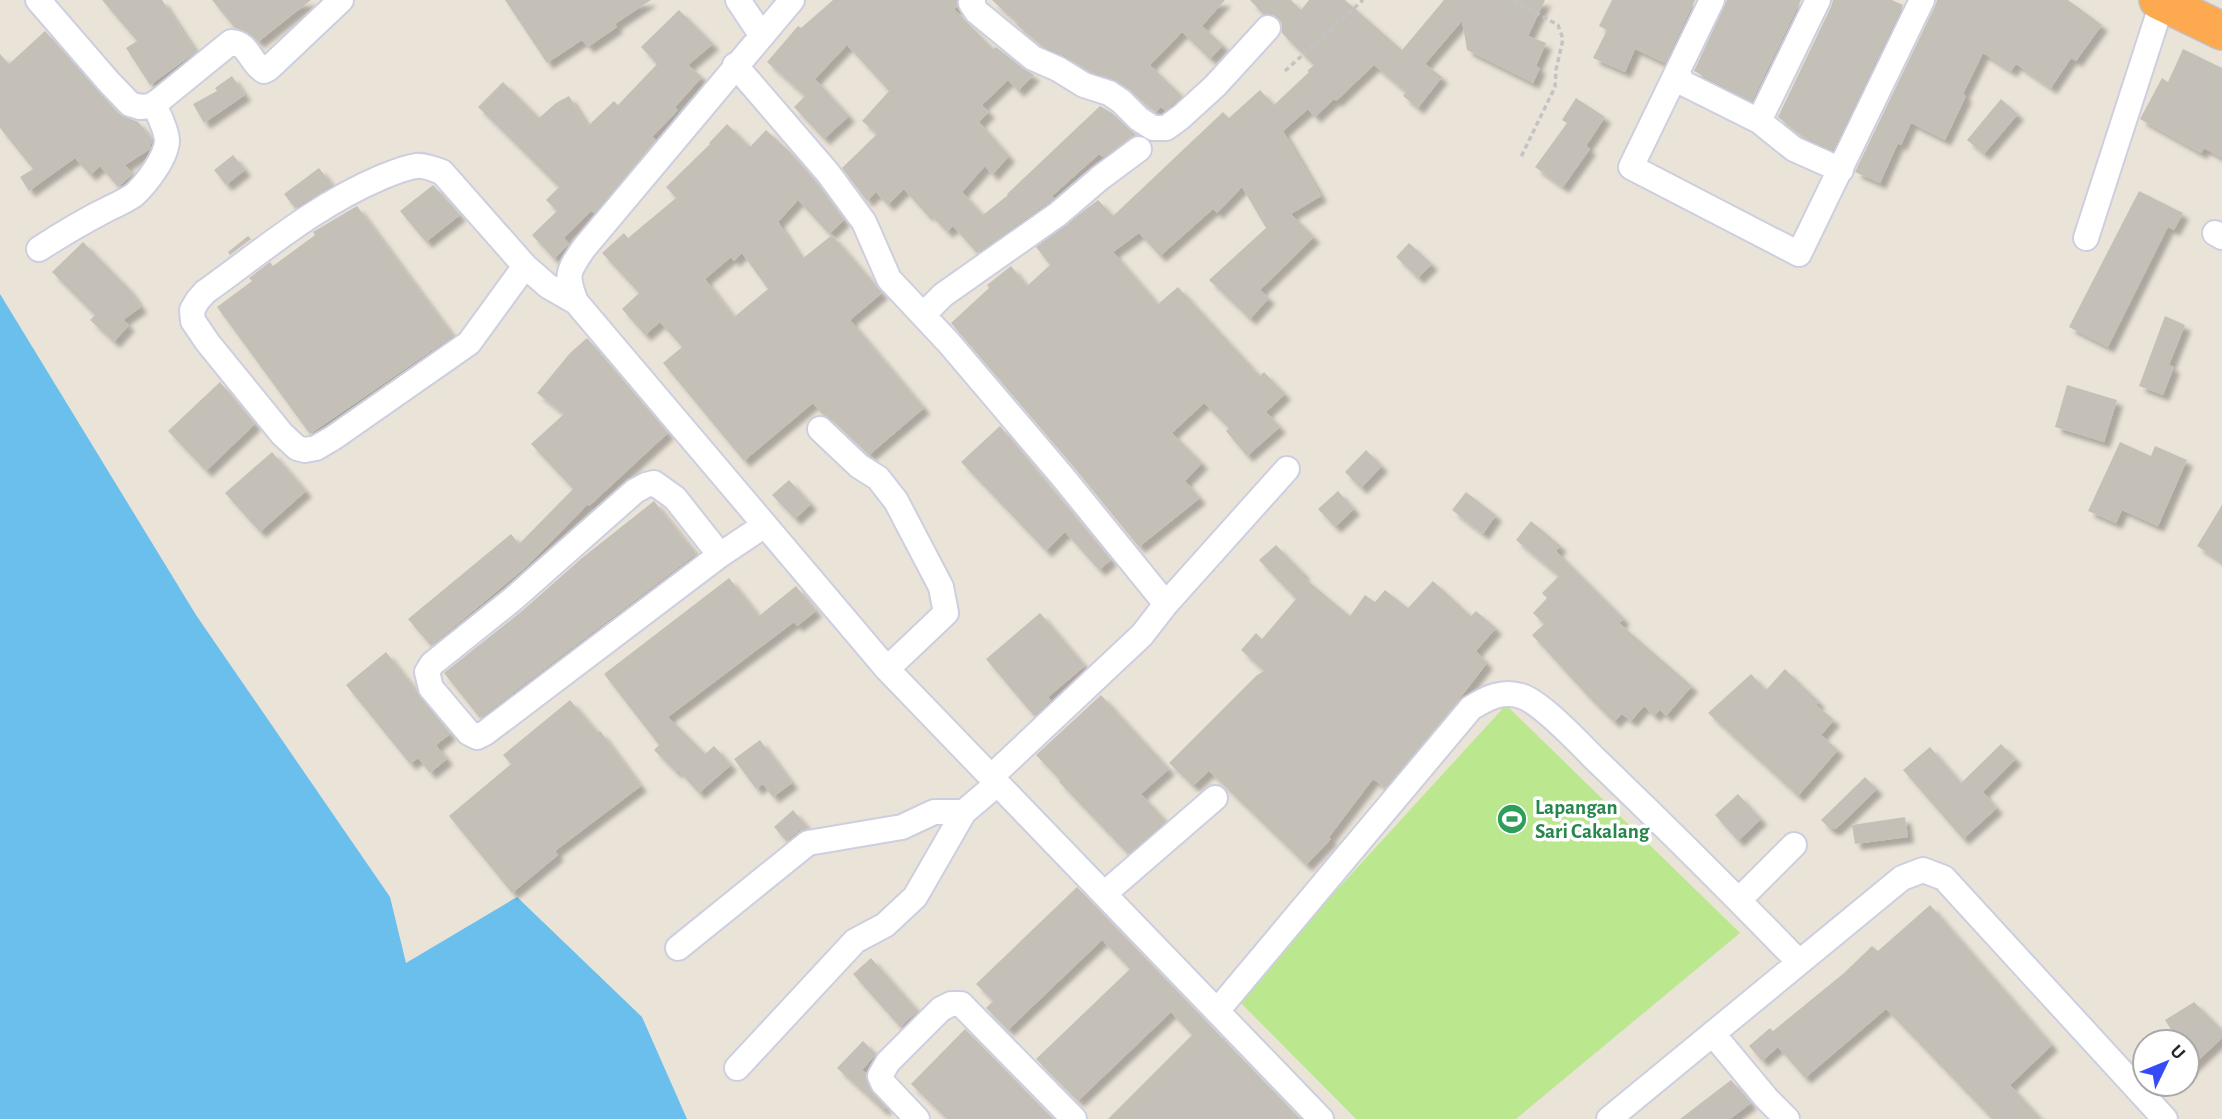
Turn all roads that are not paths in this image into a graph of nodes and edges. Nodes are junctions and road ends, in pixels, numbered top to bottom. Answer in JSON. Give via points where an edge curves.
{"nodes":[{"id":1,"x":38,"y":0,"type":"edge"},
{"id":2,"x":341,"y":0,"type":"edge"},
{"id":3,"x":738,"y":0,"type":"edge"},
{"id":4,"x":792,"y":0,"type":"edge"},
{"id":5,"x":973,"y":0,"type":"edge"},
{"id":6,"x":1712,"y":0,"type":"edge"},
{"id":7,"x":1818,"y":0,"type":"edge"},
{"id":8,"x":1922,"y":0,"type":"edge"},
{"id":9,"x":2161,"y":1,"type":"edge"},
{"id":10,"x":1268,"y":28,"type":"dead end"},
{"id":11,"x":2222,"y":31,"type":"edge"},
{"id":12,"x":762,"y":36,"type":"junction"},
{"id":13,"x":735,"y":65,"type":"junction"},
{"id":14,"x":1678,"y":74,"type":"junction"},
{"id":15,"x":154,"y":104,"type":"junction"},
{"id":16,"x":1759,"y":121,"type":"junction"},
{"id":17,"x":1139,"y":149,"type":"dead end"},
{"id":18,"x":1841,"y":170,"type":"junction"},
{"id":19,"x":2085,"y":238,"type":"dead end"},
{"id":20,"x":39,"y":249,"type":"dead end"},
{"id":21,"x":525,"y":266,"type":"junction"},
{"id":22,"x":576,"y":302,"type":"junction"},
{"id":23,"x":923,"y":315,"type":"junction"},
{"id":24,"x":820,"y":429,"type":"dead end"},
{"id":25,"x":1287,"y":469,"type":"dead end"},
{"id":26,"x":765,"y":525,"type":"junction"},
{"id":27,"x":720,"y":555,"type":"junction"},
{"id":28,"x":1166,"y":604,"type":"junction"},
{"id":29,"x":887,"y":669,"type":"junction"},
{"id":30,"x":995,"y":780,"type":"junction"},
{"id":31,"x":1215,"y":798,"type":"dead end"},
{"id":32,"x":964,"y":812,"type":"junction"},
{"id":33,"x":1794,"y":845,"type":"dead end"},
{"id":34,"x":1104,"y":894,"type":"junction"},
{"id":35,"x":1739,"y":901,"type":"junction"},
{"id":36,"x":678,"y":948,"type":"dead end"},
{"id":37,"x":1799,"y":962,"type":"junction"},
{"id":38,"x":1217,"y":1012,"type":"junction"},
{"id":39,"x":1713,"y":1034,"type":"junction"},
{"id":40,"x":737,"y":1068,"type":"dead end"},
{"id":41,"x":916,"y":1119,"type":"edge"},
{"id":42,"x":1074,"y":1119,"type":"edge"},
{"id":43,"x":1321,"y":1119,"type":"edge"},
{"id":44,"x":1609,"y":1119,"type":"edge"},
{"id":45,"x":1787,"y":1119,"type":"edge"},
{"id":46,"x":2165,"y":1119,"type":"edge"}],
"edges":[{"from":1,"to":15,"type":"street","via":[[130,104]]},
{"from":2,"to":15,"type":"street","via":[[268,69],[259,69],[245,47],[231,42]]},
{"from":3,"to":12,"type":"street"},
{"from":4,"to":12,"type":"street"},
{"from":5,"to":10,"type":"street","via":[[977,12],[1033,58],[1109,93],[1153,128],[1166,128],[1181,117]]},
{"from":6,"to":14,"type":"street"},
{"from":7,"to":16,"type":"street"},
{"from":8,"to":18,"type":"street"},
{"from":9,"to":11,"type":"highway"},
{"from":9,"to":19,"type":"street"},
{"from":12,"to":13,"type":"street"},
{"from":13,"to":22,"type":"street","via":[[570,268],[569,284]]},
{"from":13,"to":23,"type":"street","via":[[835,183],[864,222],[889,279]]},
{"from":14,"to":16,"type":"street","via":[[1683,83]]},
{"from":14,"to":18,"type":"street","via":[[1631,167],[1799,254]]},
{"from":15,"to":20,"type":"street","via":[[167,138],[165,151],[151,173],[126,200]]},
{"from":16,"to":18,"type":"street","via":[[1794,149]]},
{"from":17,"to":23,"type":"street","via":[[1058,215],[943,295]]},
{"from":21,"to":21,"type":"street","via":[[470,343],[333,438],[305,450],[282,434],[193,320],[192,310],[205,292],[333,201],[417,166],[442,172]]},
{"from":21,"to":22,"type":"street"},
{"from":22,"to":26,"type":"street"},
{"from":23,"to":28,"type":"street"},
{"from":24,"to":29,"type":"street","via":[[878,478],[896,501],[941,587],[946,613]]},
{"from":25,"to":28,"type":"street"},
{"from":26,"to":27,"type":"street"},
{"from":26,"to":29,"type":"street"},
{"from":27,"to":27,"type":"street","via":[[477,737],[440,700],[427,678],[432,664],[646,485],[653,484],[675,498]]},
{"from":28,"to":30,"type":"street","via":[[1142,635]]},
{"from":29,"to":30,"type":"street"},
{"from":30,"to":32,"type":"street"},
{"from":30,"to":34,"type":"street"},
{"from":31,"to":34,"type":"street"},
{"from":32,"to":36,"type":"street","via":[[934,812],[902,827],[808,843]]},
{"from":32,"to":40,"type":"street","via":[[915,897],[885,925],[855,941]]},
{"from":33,"to":35,"type":"street"},
{"from":34,"to":38,"type":"street"},
{"from":35,"to":37,"type":"street"},
{"from":35,"to":38,"type":"street","via":[[1546,713],[1524,696],[1491,696],[1471,708]]},
{"from":37,"to":39,"type":"street"},
{"from":37,"to":46,"type":"street","via":[[1902,878],[1923,870],[1944,878]]},
{"from":38,"to":43,"type":"street"},
{"from":39,"to":44,"type":"street"},
{"from":39,"to":45,"type":"street"},
{"from":41,"to":42,"type":"street","via":[[880,1076],[888,1062],[941,1009],[961,1004]]}]}
